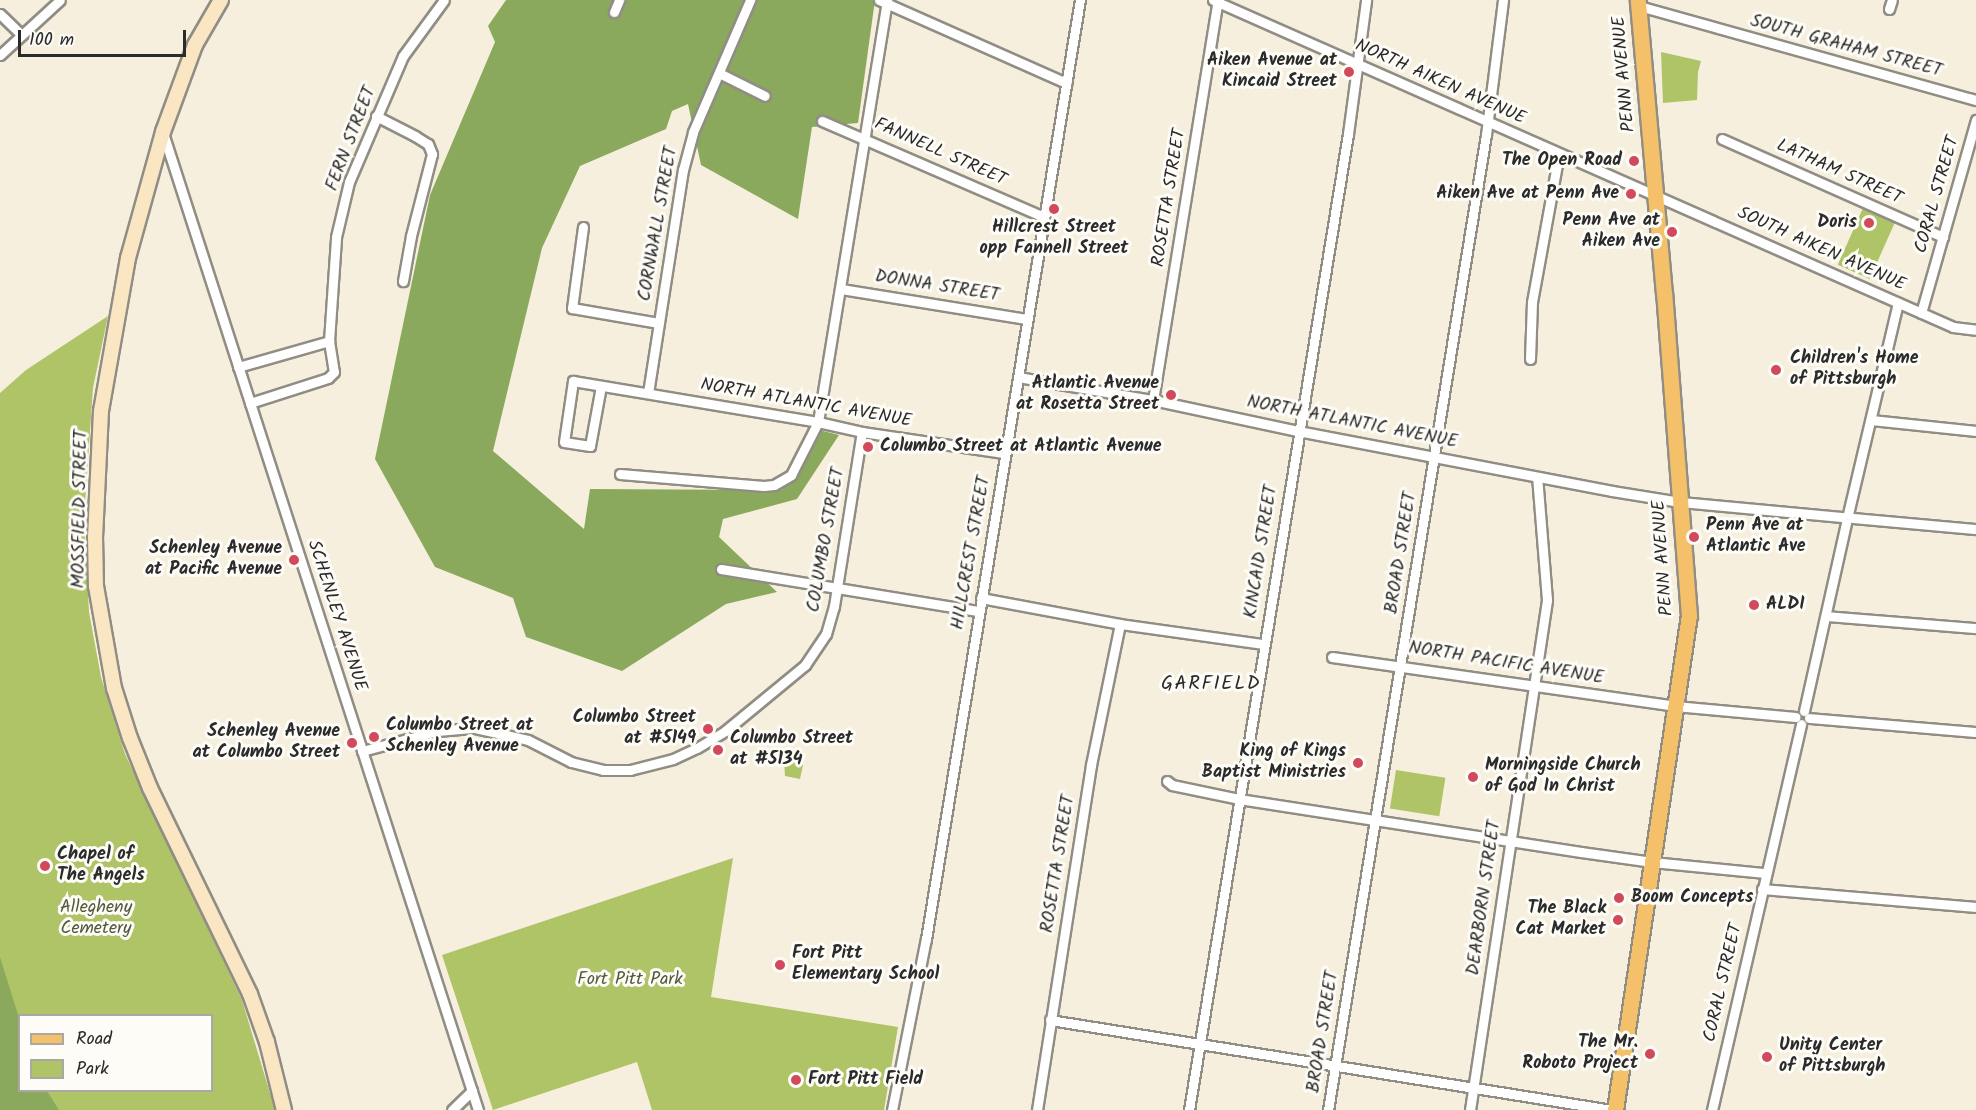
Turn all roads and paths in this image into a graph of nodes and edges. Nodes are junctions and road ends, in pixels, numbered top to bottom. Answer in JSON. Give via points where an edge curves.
{"nodes":[{"id":1,"x":60,"y":0,"type":"edge"},
{"id":2,"x":222,"y":0,"type":"edge"},
{"id":3,"x":444,"y":0,"type":"edge"},
{"id":4,"x":620,"y":0,"type":"edge"},
{"id":5,"x":750,"y":0,"type":"edge"},
{"id":6,"x":1080,"y":0,"type":"edge"},
{"id":7,"x":1366,"y":0,"type":"edge"},
{"id":8,"x":1503,"y":0,"type":"edge"},
{"id":9,"x":884,"y":1,"type":"edge"},
{"id":10,"x":1216,"y":1,"type":"edge"},
{"id":11,"x":1638,"y":3,"type":"edge"},
{"id":12,"x":614,"y":12,"type":"dead end"},
{"id":13,"x":0,"y":14,"type":"edge"},
{"id":14,"x":21,"y":34,"type":"junction"},
{"id":15,"x":0,"y":55,"type":"edge"},
{"id":16,"x":1357,"y":65,"type":"junction"},
{"id":17,"x":719,"y":73,"type":"junction"},
{"id":18,"x":1066,"y":83,"type":"junction"},
{"id":19,"x":765,"y":96,"type":"dead end"},
{"id":20,"x":1976,"y":100,"type":"edge"},
{"id":21,"x":376,"y":117,"type":"junction"},
{"id":22,"x":1976,"y":120,"type":"edge"},
{"id":23,"x":822,"y":121,"type":"dead end"},
{"id":24,"x":1488,"y":122,"type":"junction"},
{"id":25,"x":163,"y":132,"type":"junction"},
{"id":26,"x":864,"y":138,"type":"junction"},
{"id":27,"x":1722,"y":139,"type":"dead end"},
{"id":28,"x":1973,"y":140,"type":"edge"},
{"id":29,"x":1559,"y":154,"type":"junction"},
{"id":30,"x":1654,"y":194,"type":"junction"},
{"id":31,"x":1044,"y":217,"type":"junction"},
{"id":32,"x":583,"y":227,"type":"dead end"},
{"id":33,"x":1942,"y":237,"type":"junction"},
{"id":34,"x":403,"y":281,"type":"dead end"},
{"id":35,"x":841,"y":289,"type":"junction"},
{"id":36,"x":1898,"y":303,"type":"junction"},
{"id":37,"x":1921,"y":313,"type":"junction"},
{"id":38,"x":1027,"y":319,"type":"junction"},
{"id":39,"x":659,"y":323,"type":"junction"},
{"id":40,"x":1976,"y":330,"type":"edge"},
{"id":41,"x":329,"y":341,"type":"junction"},
{"id":42,"x":1530,"y":359,"type":"dead end"},
{"id":43,"x":238,"y":368,"type":"junction"},
{"id":44,"x":1018,"y":377,"type":"junction"},
{"id":45,"x":601,"y":386,"type":"junction"},
{"id":46,"x":648,"y":393,"type":"junction"},
{"id":47,"x":1153,"y":400,"type":"junction"},
{"id":48,"x":250,"y":403,"type":"junction"},
{"id":49,"x":1871,"y":420,"type":"junction"},
{"id":50,"x":818,"y":422,"type":"junction"},
{"id":51,"x":1298,"y":431,"type":"junction"},
{"id":52,"x":1976,"y":431,"type":"edge"},
{"id":53,"x":862,"y":432,"type":"junction"},
{"id":54,"x":1005,"y":453,"type":"junction"},
{"id":55,"x":1435,"y":457,"type":"junction"},
{"id":56,"x":620,"y":474,"type":"dead end"},
{"id":57,"x":1537,"y":477,"type":"junction"},
{"id":58,"x":1680,"y":502,"type":"junction"},
{"id":59,"x":1847,"y":518,"type":"junction"},
{"id":60,"x":1976,"y":529,"type":"edge"},
{"id":61,"x":721,"y":569,"type":"dead end"},
{"id":62,"x":837,"y":587,"type":"junction"},
{"id":63,"x":981,"y":598,"type":"junction"},
{"id":64,"x":978,"y":611,"type":"junction"},
{"id":65,"x":1826,"y":616,"type":"junction"},
{"id":66,"x":1119,"y":624,"type":"junction"},
{"id":67,"x":1976,"y":628,"type":"edge"},
{"id":68,"x":1263,"y":644,"type":"junction"},
{"id":69,"x":1332,"y":657,"type":"dead end"},
{"id":70,"x":1401,"y":665,"type":"junction"},
{"id":71,"x":1533,"y":685,"type":"junction"},
{"id":72,"x":1675,"y":706,"type":"junction"},
{"id":73,"x":1802,"y":717,"type":"junction"},
{"id":74,"x":1976,"y":732,"type":"edge"},
{"id":75,"x":362,"y":751,"type":"junction"},
{"id":76,"x":1167,"y":781,"type":"dead end"},
{"id":77,"x":1239,"y":799,"type":"junction"},
{"id":78,"x":1375,"y":820,"type":"junction"},
{"id":79,"x":1511,"y":842,"type":"junction"},
{"id":80,"x":1652,"y":862,"type":"junction"},
{"id":81,"x":1765,"y":873,"type":"junction"},
{"id":82,"x":1762,"y":889,"type":"junction"},
{"id":83,"x":1976,"y":907,"type":"edge"},
{"id":84,"x":1050,"y":1020,"type":"junction"},
{"id":85,"x":1199,"y":1043,"type":"junction"},
{"id":86,"x":1335,"y":1065,"type":"junction"},
{"id":87,"x":1474,"y":1089,"type":"junction"},
{"id":88,"x":472,"y":1091,"type":"junction"},
{"id":89,"x":284,"y":1110,"type":"edge"},
{"id":90,"x":453,"y":1110,"type":"edge"},
{"id":91,"x":478,"y":1110,"type":"edge"},
{"id":92,"x":892,"y":1110,"type":"edge"},
{"id":93,"x":1037,"y":1110,"type":"edge"},
{"id":94,"x":1189,"y":1110,"type":"edge"},
{"id":95,"x":1328,"y":1110,"type":"edge"},
{"id":96,"x":1470,"y":1110,"type":"edge"},
{"id":97,"x":1613,"y":1110,"type":"edge"},
{"id":98,"x":1712,"y":1110,"type":"edge"}],
"edges":[{"from":1,"to":14,"type":"street"},
{"from":2,"to":25,"type":"street","name":"MOSSFIELD STREET","via":[[195,45]]},
{"from":3,"to":21,"type":"street","name":"FERN STREET","via":[[404,56]]},
{"from":4,"to":12,"type":"street"},
{"from":5,"to":17,"type":"street","name":"CORNWALL STREET"},
{"from":6,"to":18,"type":"street","name":"HILLCREST STREET"},
{"from":7,"to":16,"type":"street","name":"KINCAID STREET"},
{"from":8,"to":24,"type":"street","name":"BROAD STREET"},
{"from":9,"to":18,"type":"street"},
{"from":9,"to":26,"type":"street"},
{"from":10,"to":16,"type":"street","name":"NORTH AIKEN AVENUE"},
{"from":10,"to":47,"type":"street","name":"ROSETTA STREET"},
{"from":11,"to":20,"type":"street","name":"SOUTH GRAHAM STREET"},
{"from":11,"to":30,"type":"main road","name":"PENN AVENUE"},
{"from":13,"to":14,"type":"street"},
{"from":14,"to":15,"type":"street"},
{"from":16,"to":24,"type":"street","name":"NORTH AIKEN AVENUE"},
{"from":16,"to":51,"type":"street","name":"KINCAID STREET"},
{"from":17,"to":19,"type":"street"},
{"from":17,"to":39,"type":"street","name":"CORNWALL STREET","via":[[693,132],[683,170]]},
{"from":18,"to":31,"type":"street","name":"HILLCREST STREET"},
{"from":21,"to":34,"type":"street","via":[[428,144],[432,154]]},
{"from":21,"to":41,"type":"street","name":"FERN STREET","via":[[349,182],[336,237]]},
{"from":22,"to":28,"type":"street","name":"CORAL STREET"},
{"from":23,"to":26,"type":"street","name":"FANNELL STREET"},
{"from":24,"to":29,"type":"street","name":"NORTH AIKEN AVENUE"},
{"from":24,"to":55,"type":"street","name":"BROAD STREET"},
{"from":25,"to":43,"type":"street","name":"SCHENLEY AVENUE"},
{"from":25,"to":89,"type":"street","name":"MOSSFIELD STREET","via":[[128,258],[101,411],[94,536],[99,612],[114,687],[130,738],[150,788],[250,994]]},
{"from":26,"to":31,"type":"street","name":"FANNELL STREET"},
{"from":26,"to":35,"type":"street"},
{"from":27,"to":33,"type":"street","name":"LATHAM STREET"},
{"from":28,"to":33,"type":"street","name":"CORAL STREET"},
{"from":29,"to":30,"type":"street","name":"NORTH AIKEN AVENUE"},
{"from":29,"to":42,"type":"street","via":[[1532,302]]},
{"from":30,"to":36,"type":"street","name":"SOUTH AIKEN AVENUE"},
{"from":30,"to":58,"type":"main road","name":"PENN AVENUE"},
{"from":31,"to":38,"type":"street","name":"HILLCREST STREET"},
{"from":32,"to":39,"type":"street","via":[[572,308]]},
{"from":33,"to":37,"type":"street","name":"CORAL STREET"},
{"from":35,"to":38,"type":"street","name":"DONNA STREET"},
{"from":35,"to":50,"type":"street"},
{"from":36,"to":37,"type":"street","name":"SOUTH AIKEN AVENUE"},
{"from":36,"to":49,"type":"street","name":"CORAL STREET"},
{"from":37,"to":40,"type":"street","name":"SOUTH AIKEN AVENUE","via":[[1953,327]]},
{"from":38,"to":44,"type":"street","name":"HILLCREST STREET"},
{"from":39,"to":46,"type":"street","name":"CORNWALL STREET"},
{"from":41,"to":43,"type":"street"},
{"from":41,"to":48,"type":"street","name":"FERN STREET","via":[[334,372],[328,378]]},
{"from":43,"to":48,"type":"street","name":"SCHENLEY AVENUE"},
{"from":44,"to":47,"type":"street","name":"NORTH ATLANTIC AVENUE"},
{"from":44,"to":54,"type":"street","name":"HILLCREST STREET"},
{"from":45,"to":45,"type":"street","name":"NORTH ATLANTIC AVENUE","via":[[573,381],[564,442],[590,446]]},
{"from":45,"to":46,"type":"street","name":"NORTH ATLANTIC AVENUE"},
{"from":46,"to":50,"type":"street","name":"NORTH ATLANTIC AVENUE"},
{"from":47,"to":51,"type":"street","name":"NORTH ATLANTIC AVENUE"},
{"from":48,"to":75,"type":"street","name":"SCHENLEY AVENUE"},
{"from":49,"to":52,"type":"street"},
{"from":49,"to":59,"type":"street","name":"CORAL STREET"},
{"from":50,"to":53,"type":"street","name":"NORTH ATLANTIC AVENUE"},
{"from":50,"to":56,"type":"street","via":[[791,475],[774,485]]},
{"from":51,"to":55,"type":"street","name":"NORTH ATLANTIC AVENUE"},
{"from":51,"to":68,"type":"street","name":"KINCAID STREET"},
{"from":53,"to":54,"type":"street","name":"NORTH ATLANTIC AVENUE"},
{"from":53,"to":62,"type":"street","name":"COLUMBO STREET"},
{"from":54,"to":63,"type":"street","name":"HILLCREST STREET"},
{"from":55,"to":57,"type":"street","name":"NORTH ATLANTIC AVENUE"},
{"from":55,"to":70,"type":"street","name":"BROAD STREET"},
{"from":57,"to":58,"type":"street","name":"NORTH ATLANTIC AVENUE"},
{"from":57,"to":71,"type":"street","name":"DEARBORN STREET","via":[[1547,600]]},
{"from":58,"to":59,"type":"street","name":"NORTH ATLANTIC AVENUE"},
{"from":58,"to":72,"type":"main road","name":"PENN AVENUE","via":[[1689,616]]},
{"from":59,"to":60,"type":"street","name":"NORTH ATLANTIC AVENUE"},
{"from":59,"to":65,"type":"street","name":"CORAL STREET"},
{"from":61,"to":62,"type":"street"},
{"from":62,"to":64,"type":"street"},
{"from":62,"to":75,"type":"street","name":"COLUMBO STREET","via":[[826,634],[805,665],[725,731],[673,759],[630,770],[603,770],[571,762],[528,740],[475,728],[437,731]]},
{"from":63,"to":64,"type":"street","name":"HILLCREST STREET"},
{"from":63,"to":66,"type":"street"},
{"from":64,"to":92,"type":"street","name":"HILLCREST STREET","via":[[927,939]]},
{"from":65,"to":67,"type":"street"},
{"from":65,"to":73,"type":"street","name":"CORAL STREET"},
{"from":66,"to":68,"type":"street"},
{"from":66,"to":84,"type":"street","name":"ROSETTA STREET","via":[[1091,765]]},
{"from":68,"to":77,"type":"street","name":"KINCAID STREET"},
{"from":69,"to":70,"type":"street","name":"NORTH PACIFIC AVENUE"},
{"from":70,"to":71,"type":"street","name":"NORTH PACIFIC AVENUE"},
{"from":70,"to":78,"type":"street","name":"BROAD STREET"},
{"from":71,"to":72,"type":"street","name":"NORTH PACIFIC AVENUE"},
{"from":71,"to":79,"type":"street","name":"DEARBORN STREET"},
{"from":72,"to":73,"type":"street","name":"NORTH PACIFIC AVENUE"},
{"from":72,"to":80,"type":"main road","name":"PENN AVENUE"},
{"from":73,"to":74,"type":"street","name":"NORTH PACIFIC AVENUE"},
{"from":73,"to":81,"type":"street","name":"CORAL STREET"},
{"from":75,"to":88,"type":"street","name":"SCHENLEY AVENUE"},
{"from":76,"to":77,"type":"street"},
{"from":77,"to":78,"type":"street"},
{"from":77,"to":85,"type":"street","name":"KINCAID STREET"},
{"from":78,"to":79,"type":"street"},
{"from":78,"to":86,"type":"street","name":"BROAD STREET"},
{"from":79,"to":80,"type":"street"},
{"from":79,"to":87,"type":"street","name":"DEARBORN STREET"},
{"from":80,"to":81,"type":"street"},
{"from":80,"to":97,"type":"main road","name":"PENN AVENUE"},
{"from":81,"to":82,"type":"street","name":"CORAL STREET"},
{"from":82,"to":83,"type":"street"},
{"from":82,"to":98,"type":"street","name":"CORAL STREET"},
{"from":84,"to":85,"type":"street"},
{"from":84,"to":93,"type":"street","name":"ROSETTA STREET"},
{"from":85,"to":86,"type":"street"},
{"from":85,"to":94,"type":"street","name":"KINCAID STREET"},
{"from":86,"to":87,"type":"street"},
{"from":86,"to":95,"type":"street","name":"BROAD STREET"},
{"from":87,"to":96,"type":"street","name":"DEARBORN STREET"},
{"from":87,"to":97,"type":"street"},
{"from":88,"to":90,"type":"street"},
{"from":88,"to":91,"type":"street","name":"SCHENLEY AVENUE"}]}
